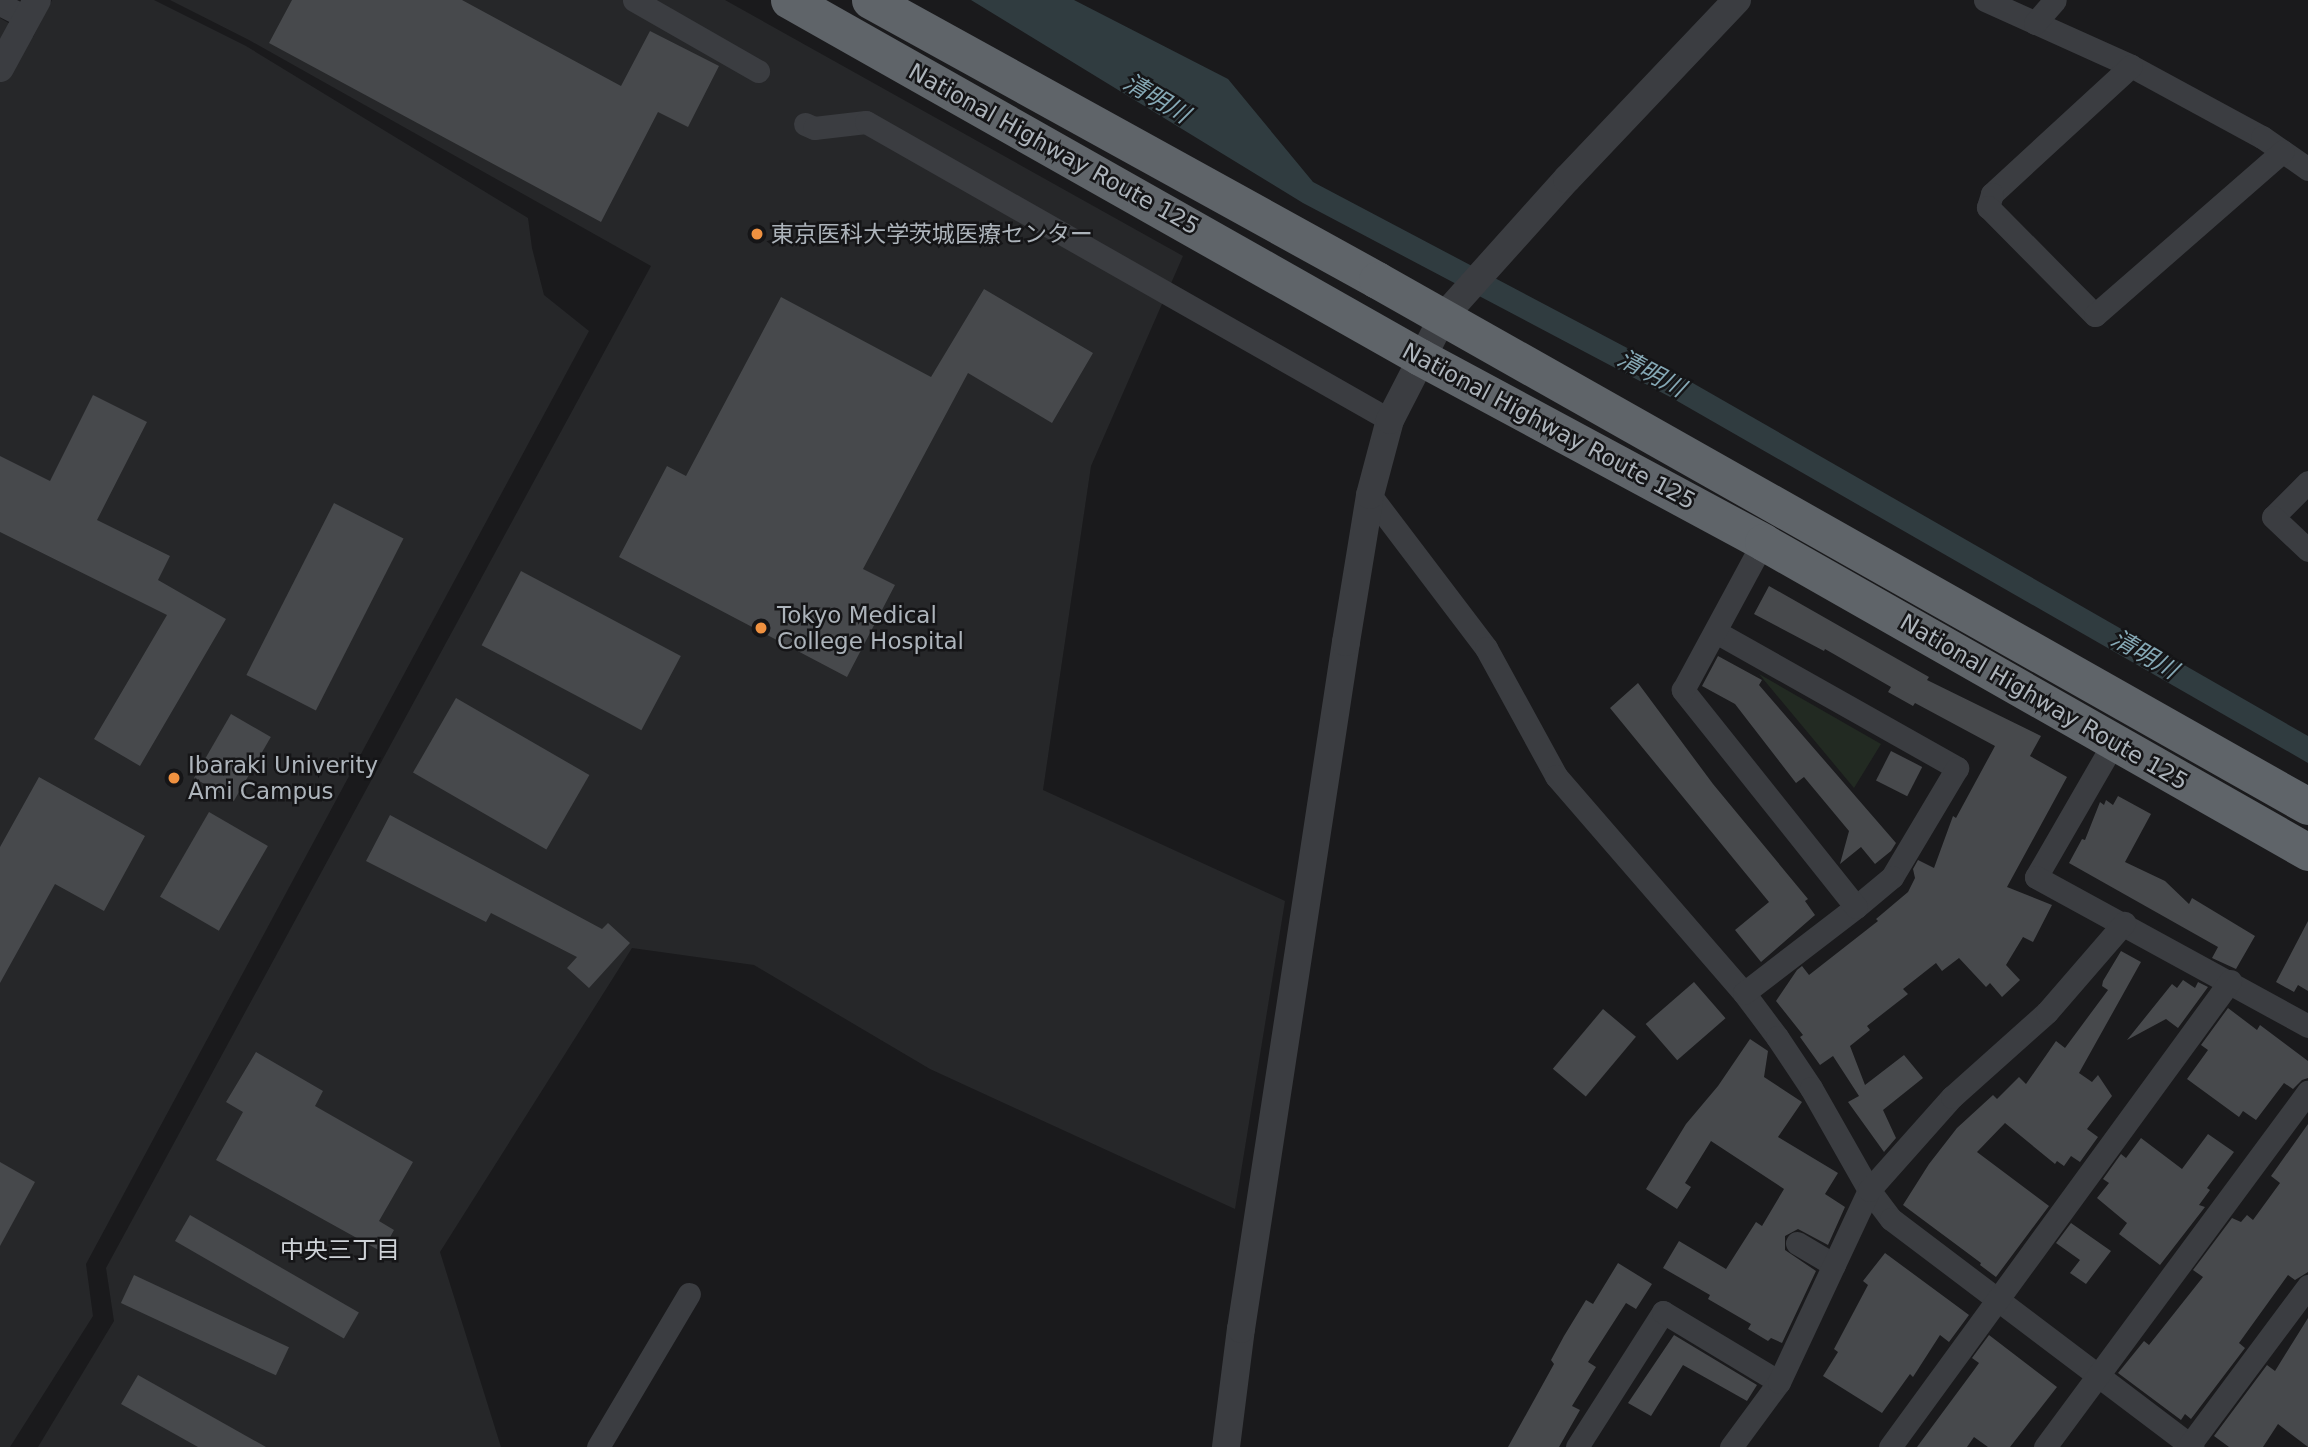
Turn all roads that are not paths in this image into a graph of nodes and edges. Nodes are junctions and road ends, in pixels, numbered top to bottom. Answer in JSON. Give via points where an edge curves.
{"nodes":[{"id":1,"x":634,"y":0,"type":"edge"},
{"id":2,"x":789,"y":0,"type":"edge"},
{"id":3,"x":870,"y":0,"type":"edge"},
{"id":4,"x":1737,"y":0,"type":"edge"},
{"id":5,"x":1985,"y":0,"type":"edge"},
{"id":6,"x":2055,"y":0,"type":"edge"},
{"id":7,"x":0,"y":4,"type":"edge"},
{"id":8,"x":32,"y":9,"type":"edge"},
{"id":9,"x":2035,"y":23,"type":"junction"},
{"id":10,"x":2131,"y":66,"type":"junction"},
{"id":11,"x":0,"y":68,"type":"edge"},
{"id":12,"x":758,"y":71,"type":"dead end"},
{"id":13,"x":805,"y":124,"type":"dead end"},
{"id":14,"x":2283,"y":151,"type":"junction"},
{"id":15,"x":2308,"y":169,"type":"edge"},
{"id":16,"x":1443,"y":317,"type":"junction"},
{"id":17,"x":1420,"y":357,"type":"junction"},
{"id":18,"x":1390,"y":420,"type":"junction"},
{"id":19,"x":2308,"y":482,"type":"edge"},
{"id":20,"x":1370,"y":495,"type":"junction"},
{"id":21,"x":1763,"y":542,"type":"junction"},
{"id":22,"x":2308,"y":550,"type":"edge"},
{"id":23,"x":1716,"y":632,"type":"junction"},
{"id":24,"x":2115,"y":742,"type":"junction"},
{"id":25,"x":2308,"y":806,"type":"edge"},
{"id":26,"x":2308,"y":852,"type":"edge"},
{"id":27,"x":1856,"y":907,"type":"junction"},
{"id":28,"x":2124,"y":923,"type":"junction"},
{"id":29,"x":2230,"y":981,"type":"junction"},
{"id":30,"x":1744,"y":993,"type":"junction"},
{"id":31,"x":2308,"y":1026,"type":"edge"},
{"id":32,"x":2308,"y":1092,"type":"edge"},
{"id":33,"x":1869,"y":1190,"type":"junction"},
{"id":34,"x":1797,"y":1243,"type":"dead end"},
{"id":35,"x":1834,"y":1265,"type":"junction"},
{"id":36,"x":2308,"y":1286,"type":"edge"},
{"id":37,"x":689,"y":1294,"type":"dead end"},
{"id":38,"x":1997,"y":1301,"type":"junction"},
{"id":39,"x":2098,"y":1377,"type":"junction"},
{"id":40,"x":1779,"y":1382,"type":"junction"},
{"id":41,"x":2190,"y":1446,"type":"edge"},
{"id":42,"x":598,"y":1447,"type":"edge"},
{"id":43,"x":1226,"y":1447,"type":"edge"},
{"id":44,"x":1577,"y":1447,"type":"edge"},
{"id":45,"x":1731,"y":1447,"type":"edge"},
{"id":46,"x":1890,"y":1447,"type":"edge"},
{"id":47,"x":2045,"y":1447,"type":"edge"}],
"edges":[{"from":1,"to":12,"type":"street"},
{"from":2,"to":17,"type":"highway","name":"National Highway Route 125"},
{"from":3,"to":16,"type":"highway","name":"National Highway Route 125"},
{"from":4,"to":16,"type":"street"},
{"from":5,"to":9,"type":"street"},
{"from":6,"to":9,"type":"street"},
{"from":7,"to":8,"type":"street"},
{"from":8,"to":11,"type":"street"},
{"from":9,"to":10,"type":"street"},
{"from":10,"to":14,"type":"street"},
{"from":10,"to":14,"type":"street","via":[[1992,194],[1988,207],[2095,315]]},
{"from":13,"to":18,"type":"street","via":[[814,128],[866,122]]},
{"from":14,"to":15,"type":"street"},
{"from":16,"to":17,"type":"street"},
{"from":16,"to":25,"type":"highway","name":"National Highway Route 125"},
{"from":17,"to":18,"type":"street"},
{"from":17,"to":21,"type":"highway","name":"National Highway Route 125"},
{"from":18,"to":20,"type":"street"},
{"from":19,"to":22,"type":"street","via":[[2273,517]]},
{"from":20,"to":30,"type":"street","via":[[1486,648],[1556,776]]},
{"from":20,"to":43,"type":"street"},
{"from":21,"to":23,"type":"street"},
{"from":21,"to":24,"type":"highway","name":"National Highway Route 125"},
{"from":23,"to":27,"type":"street","via":[[1683,690]]},
{"from":23,"to":27,"type":"street","via":[[1957,768],[1892,877]]},
{"from":24,"to":26,"type":"highway","name":"National Highway Route 125"},
{"from":24,"to":28,"type":"street","via":[[2036,877]]},
{"from":27,"to":30,"type":"street"},
{"from":28,"to":29,"type":"street"},
{"from":28,"to":33,"type":"street","via":[[2047,1012],[1952,1097]]},
{"from":29,"to":31,"type":"street"},
{"from":29,"to":38,"type":"street"},
{"from":30,"to":33,"type":"street","via":[[1811,1088]]},
{"from":32,"to":39,"type":"street"},
{"from":33,"to":35,"type":"street"},
{"from":33,"to":38,"type":"street","via":[[1891,1219]]},
{"from":34,"to":35,"type":"street"},
{"from":35,"to":40,"type":"street"},
{"from":36,"to":41,"type":"street"},
{"from":37,"to":42,"type":"street"},
{"from":38,"to":39,"type":"street"},
{"from":38,"to":46,"type":"street"},
{"from":39,"to":41,"type":"street"},
{"from":39,"to":47,"type":"street"},
{"from":40,"to":44,"type":"street","via":[[1663,1312]]},
{"from":40,"to":45,"type":"street"}]}
